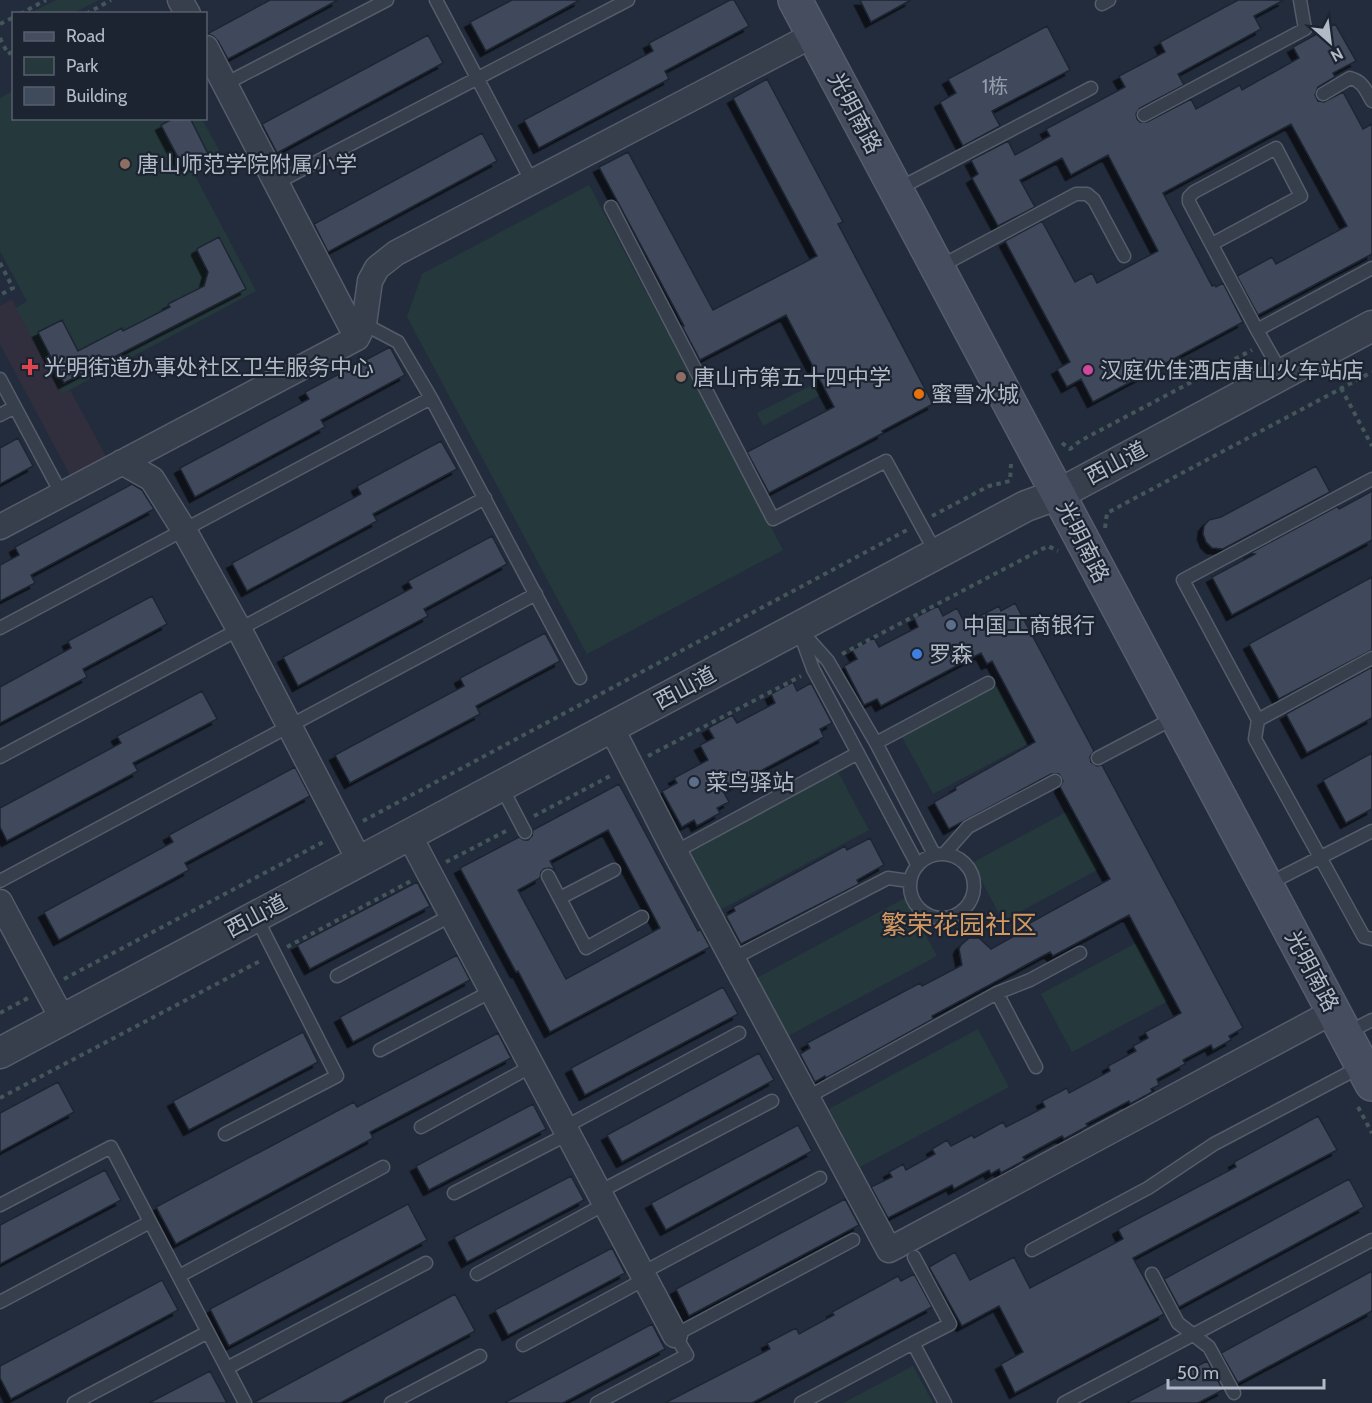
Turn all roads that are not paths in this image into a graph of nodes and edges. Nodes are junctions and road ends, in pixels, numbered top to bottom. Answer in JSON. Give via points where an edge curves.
{"nodes":[{"id":1,"x":387,"y":0,"type":"edge"},
{"id":2,"x":436,"y":0,"type":"edge"},
{"id":3,"x":628,"y":0,"type":"edge"},
{"id":4,"x":795,"y":0,"type":"edge"},
{"id":5,"x":1300,"y":0,"type":"edge"},
{"id":6,"x":813,"y":35,"type":"junction"},
{"id":7,"x":207,"y":50,"type":"edge"},
{"id":8,"x":477,"y":78,"type":"junction"},
{"id":9,"x":225,"y":84,"type":"junction"},
{"id":10,"x":1091,"y":88,"type":"dead end"},
{"id":11,"x":1323,"y":94,"type":"dead end"},
{"id":12,"x":1372,"y":101,"type":"edge"},
{"id":13,"x":1144,"y":115,"type":"dead end"},
{"id":14,"x":532,"y":182,"type":"junction"},
{"id":15,"x":276,"y":183,"type":"junction"},
{"id":16,"x":897,"y":190,"type":"junction"},
{"id":17,"x":611,"y":207,"type":"dead end"},
{"id":18,"x":1212,"y":244,"type":"junction"},
{"id":19,"x":1124,"y":256,"type":"dead end"},
{"id":20,"x":938,"y":268,"type":"junction"},
{"id":21,"x":1372,"y":268,"type":"edge"},
{"id":22,"x":1372,"y":326,"type":"edge"},
{"id":23,"x":1257,"y":330,"type":"junction"},
{"id":24,"x":361,"y":331,"type":"junction"},
{"id":25,"x":1282,"y":374,"type":"junction"},
{"id":26,"x":0,"y":379,"type":"edge"},
{"id":27,"x":431,"y":398,"type":"junction"},
{"id":28,"x":15,"y":407,"type":"junction"},
{"id":29,"x":0,"y":415,"type":"edge"},
{"id":30,"x":122,"y":462,"type":"junction"},
{"id":31,"x":1372,"y":479,"type":"edge"},
{"id":32,"x":1059,"y":494,"type":"junction"},
{"id":33,"x":62,"y":495,"type":"junction"},
{"id":34,"x":485,"y":498,"type":"junction"},
{"id":35,"x":0,"y":528,"type":"edge"},
{"id":36,"x":184,"y":530,"type":"junction"},
{"id":37,"x":937,"y":554,"type":"junction"},
{"id":38,"x":536,"y":594,"type":"junction"},
{"id":39,"x":0,"y":628,"type":"edge"},
{"id":40,"x":798,"y":628,"type":"junction"},
{"id":41,"x":239,"y":629,"type":"junction"},
{"id":42,"x":1372,"y":658,"type":"edge"},
{"id":43,"x":580,"y":678,"type":"dead end"},
{"id":44,"x":988,"y":683,"type":"dead end"},
{"id":45,"x":1176,"y":717,"type":"junction"},
{"id":46,"x":1258,"y":720,"type":"junction"},
{"id":47,"x":289,"y":726,"type":"junction"},
{"id":48,"x":611,"y":727,"type":"junction"},
{"id":49,"x":876,"y":743,"type":"junction"},
{"id":50,"x":858,"y":753,"type":"junction"},
{"id":51,"x":0,"y":757,"type":"edge"},
{"id":52,"x":1098,"y":758,"type":"dead end"},
{"id":53,"x":1055,"y":781,"type":"dead end"},
{"id":54,"x":501,"y":786,"type":"junction"},
{"id":55,"x":1372,"y":831,"type":"edge"},
{"id":56,"x":525,"y":832,"type":"dead end"},
{"id":57,"x":409,"y":835,"type":"junction"},
{"id":58,"x":675,"y":852,"type":"junction"},
{"id":59,"x":940,"y":854,"type":"junction"},
{"id":60,"x":1319,"y":858,"type":"junction"},
{"id":61,"x":360,"y":862,"type":"junction"},
{"id":62,"x":917,"y":864,"type":"junction"},
{"id":63,"x":614,"y":870,"type":"dead end"},
{"id":64,"x":548,"y":876,"type":"dead end"},
{"id":65,"x":0,"y":881,"type":"edge"},
{"id":66,"x":909,"y":881,"type":"junction"},
{"id":67,"x":1266,"y":885,"type":"junction"},
{"id":68,"x":560,"y":898,"type":"junction"},
{"id":69,"x":0,"y":902,"type":"edge"},
{"id":70,"x":452,"y":915,"type":"junction"},
{"id":71,"x":256,"y":917,"type":"junction"},
{"id":72,"x":642,"y":917,"type":"dead end"},
{"id":73,"x":1372,"y":939,"type":"edge"},
{"id":74,"x":1080,"y":953,"type":"dead end"},
{"id":75,"x":732,"y":959,"type":"junction"},
{"id":76,"x":337,"y":976,"type":"dead end"},
{"id":77,"x":492,"y":991,"type":"junction"},
{"id":78,"x":997,"y":993,"type":"junction"},
{"id":79,"x":63,"y":1020,"type":"junction"},
{"id":80,"x":1351,"y":1022,"type":"edge"},
{"id":81,"x":739,"y":1033,"type":"dead end"},
{"id":82,"x":380,"y":1050,"type":"dead end"},
{"id":83,"x":0,"y":1053,"type":"edge"},
{"id":84,"x":532,"y":1066,"type":"junction"},
{"id":85,"x":1036,"y":1067,"type":"dead end"},
{"id":86,"x":1367,"y":1075,"type":"edge"},
{"id":87,"x":806,"y":1098,"type":"junction"},
{"id":88,"x":772,"y":1101,"type":"dead end"},
{"id":89,"x":421,"y":1127,"type":"dead end"},
{"id":90,"x":566,"y":1130,"type":"junction"},
{"id":91,"x":225,"y":1134,"type":"dead end"},
{"id":92,"x":383,"y":1167,"type":"dead end"},
{"id":93,"x":820,"y":1178,"type":"dead end"},
{"id":94,"x":454,"y":1193,"type":"dead end"},
{"id":95,"x":602,"y":1198,"type":"junction"},
{"id":96,"x":0,"y":1205,"type":"edge"},
{"id":97,"x":150,"y":1222,"type":"junction"},
{"id":98,"x":853,"y":1240,"type":"dead end"},
{"id":99,"x":1372,"y":1240,"type":"edge"},
{"id":100,"x":1032,"y":1250,"type":"dead end"},
{"id":101,"x":914,"y":1257,"type":"dead end"},
{"id":102,"x":426,"y":1263,"type":"dead end"},
{"id":103,"x":477,"y":1274,"type":"dead end"},
{"id":104,"x":1152,"y":1274,"type":"dead end"},
{"id":105,"x":178,"y":1276,"type":"junction"},
{"id":106,"x":643,"y":1276,"type":"junction"},
{"id":107,"x":0,"y":1302,"type":"edge"},
{"id":108,"x":208,"y":1332,"type":"junction"},
{"id":109,"x":675,"y":1335,"type":"junction"},
{"id":110,"x":1194,"y":1335,"type":"junction"},
{"id":111,"x":913,"y":1343,"type":"junction"},
{"id":112,"x":523,"y":1345,"type":"dead end"},
{"id":113,"x":480,"y":1356,"type":"dead end"},
{"id":114,"x":226,"y":1368,"type":"junction"},
{"id":115,"x":1234,"y":1393,"type":"dead end"},
{"id":116,"x":74,"y":1403,"type":"edge"},
{"id":117,"x":245,"y":1403,"type":"edge"},
{"id":118,"x":391,"y":1403,"type":"edge"},
{"id":119,"x":597,"y":1403,"type":"edge"},
{"id":120,"x":801,"y":1403,"type":"edge"},
{"id":121,"x":945,"y":1403,"type":"edge"},
{"id":122,"x":1064,"y":1403,"type":"edge"}],
"edges":[{"from":1,"to":9,"type":"lane"},
{"from":2,"to":8,"type":"lane"},
{"from":3,"to":8,"type":"lane"},
{"from":4,"to":6,"type":"main road","name":"光明南路"},
{"from":5,"to":13,"type":"lane","via":[[1305,29]]},
{"from":6,"to":14,"type":"street"},
{"from":6,"to":16,"type":"main road","name":"光明南路"},
{"from":7,"to":9,"type":"street"},
{"from":8,"to":14,"type":"lane"},
{"from":8,"to":15,"type":"lane"},
{"from":9,"to":15,"type":"street"},
{"from":10,"to":16,"type":"lane"},
{"from":11,"to":12,"type":"lane","via":[[1350,78],[1363,85]]},
{"from":14,"to":24,"type":"street","via":[[396,253],[377,268],[370,281]]},
{"from":15,"to":24,"type":"street"},
{"from":16,"to":20,"type":"main road","name":"光明南路"},
{"from":17,"to":37,"type":"lane","via":[[772,519],[886,461]]},
{"from":18,"to":18,"type":"lane","via":[[1189,197],[1276,148],[1301,196]]},
{"from":18,"to":23,"type":"lane"},
{"from":19,"to":20,"type":"lane","via":[[1094,200],[1087,194],[1076,194]]},
{"from":20,"to":32,"type":"main road","name":"光明南路"},
{"from":21,"to":23,"type":"lane"},
{"from":22,"to":25,"type":"street","name":"西山道"},
{"from":23,"to":25,"type":"lane"},
{"from":24,"to":27,"type":"lane","via":[[398,342]]},
{"from":24,"to":30,"type":"street"},
{"from":25,"to":32,"type":"street","name":"西山道"},
{"from":26,"to":28,"type":"lane"},
{"from":27,"to":34,"type":"lane"},
{"from":27,"to":36,"type":"lane"},
{"from":28,"to":29,"type":"lane"},
{"from":28,"to":33,"type":"lane"},
{"from":30,"to":33,"type":"street"},
{"from":30,"to":36,"type":"street","via":[[153,478]]},
{"from":31,"to":46,"type":"lane","via":[[1183,580]]},
{"from":32,"to":37,"type":"street","name":"西山道","via":[[1026,506]]},
{"from":32,"to":45,"type":"main road","name":"光明南路"},
{"from":33,"to":35,"type":"street"},
{"from":34,"to":38,"type":"lane"},
{"from":34,"to":41,"type":"lane"},
{"from":36,"to":39,"type":"lane"},
{"from":36,"to":41,"type":"street"},
{"from":37,"to":40,"type":"street","name":"西山道"},
{"from":38,"to":43,"type":"lane"},
{"from":38,"to":47,"type":"lane"},
{"from":40,"to":48,"type":"street","name":"西山道"},
{"from":40,"to":49,"type":"lane","via":[[828,661]]},
{"from":40,"to":50,"type":"lane","via":[[813,669]]},
{"from":41,"to":47,"type":"street"},
{"from":41,"to":51,"type":"lane"},
{"from":42,"to":46,"type":"lane"},
{"from":44,"to":49,"type":"lane"},
{"from":45,"to":52,"type":"lane"},
{"from":45,"to":67,"type":"main road","name":"光明南路"},
{"from":46,"to":60,"type":"lane","via":[[1255,739]]},
{"from":47,"to":61,"type":"street"},
{"from":47,"to":65,"type":"lane"},
{"from":48,"to":54,"type":"street","name":"西山道"},
{"from":48,"to":58,"type":"street"},
{"from":49,"to":59,"type":"lane"},
{"from":50,"to":58,"type":"lane"},
{"from":50,"to":62,"type":"lane"},
{"from":53,"to":59,"type":"lane","via":[[968,827]]},
{"from":54,"to":56,"type":"lane"},
{"from":54,"to":57,"type":"street","name":"西山道"},
{"from":55,"to":60,"type":"lane"},
{"from":57,"to":61,"type":"street","name":"西山道"},
{"from":57,"to":70,"type":"street"},
{"from":58,"to":75,"type":"street"},
{"from":59,"to":62,"type":"lane"},
{"from":59,"to":66,"type":"lane","via":[[956,856],[971,871],[974,893],[962,911],[941,918],[921,911],[910,892]]},
{"from":60,"to":67,"type":"lane"},
{"from":60,"to":73,"type":"lane","via":[[1364,937]]},
{"from":61,"to":71,"type":"street","name":"西山道"},
{"from":62,"to":66,"type":"lane"},
{"from":63,"to":68,"type":"lane"},
{"from":64,"to":68,"type":"lane"},
{"from":66,"to":75,"type":"lane","via":[[888,878]]},
{"from":67,"to":80,"type":"main road","name":"光明南路"},
{"from":68,"to":72,"type":"lane","via":[[586,948]]},
{"from":69,"to":79,"type":"street"},
{"from":70,"to":76,"type":"lane"},
{"from":70,"to":77,"type":"street"},
{"from":71,"to":79,"type":"street","name":"西山道"},
{"from":71,"to":91,"type":"lane","via":[[337,1076]]},
{"from":74,"to":78,"type":"lane"},
{"from":75,"to":87,"type":"street"},
{"from":77,"to":82,"type":"lane"},
{"from":77,"to":84,"type":"street"},
{"from":78,"to":85,"type":"lane"},
{"from":78,"to":87,"type":"lane"},
{"from":79,"to":83,"type":"street","name":"西山道"},
{"from":80,"to":86,"type":"main road","name":"光明南路"},
{"from":80,"to":87,"type":"street","via":[[889,1250]]},
{"from":81,"to":90,"type":"lane"},
{"from":84,"to":89,"type":"lane"},
{"from":84,"to":90,"type":"street"},
{"from":86,"to":100,"type":"lane","via":[[1214,1144],[1148,1188]]},
{"from":88,"to":95,"type":"lane"},
{"from":90,"to":94,"type":"lane"},
{"from":90,"to":95,"type":"street"},
{"from":92,"to":105,"type":"lane"},
{"from":93,"to":106,"type":"lane"},
{"from":95,"to":103,"type":"lane"},
{"from":95,"to":106,"type":"street"},
{"from":96,"to":97,"type":"lane","via":[[111,1147]]},
{"from":97,"to":105,"type":"lane"},
{"from":97,"to":107,"type":"lane"},
{"from":98,"to":109,"type":"lane"},
{"from":99,"to":110,"type":"lane"},
{"from":101,"to":111,"type":"lane","via":[[950,1324]]},
{"from":102,"to":114,"type":"lane"},
{"from":104,"to":110,"type":"lane","via":[[1178,1323]]},
{"from":105,"to":108,"type":"lane"},
{"from":106,"to":109,"type":"street"},
{"from":106,"to":112,"type":"lane"},
{"from":108,"to":114,"type":"lane"},
{"from":108,"to":116,"type":"lane"},
{"from":109,"to":119,"type":"lane","via":[[687,1355]]},
{"from":110,"to":115,"type":"lane","via":[[1209,1347]]},
{"from":110,"to":122,"type":"lane"},
{"from":111,"to":120,"type":"lane"},
{"from":111,"to":121,"type":"lane"},
{"from":113,"to":118,"type":"lane"},
{"from":114,"to":117,"type":"lane"}]}
